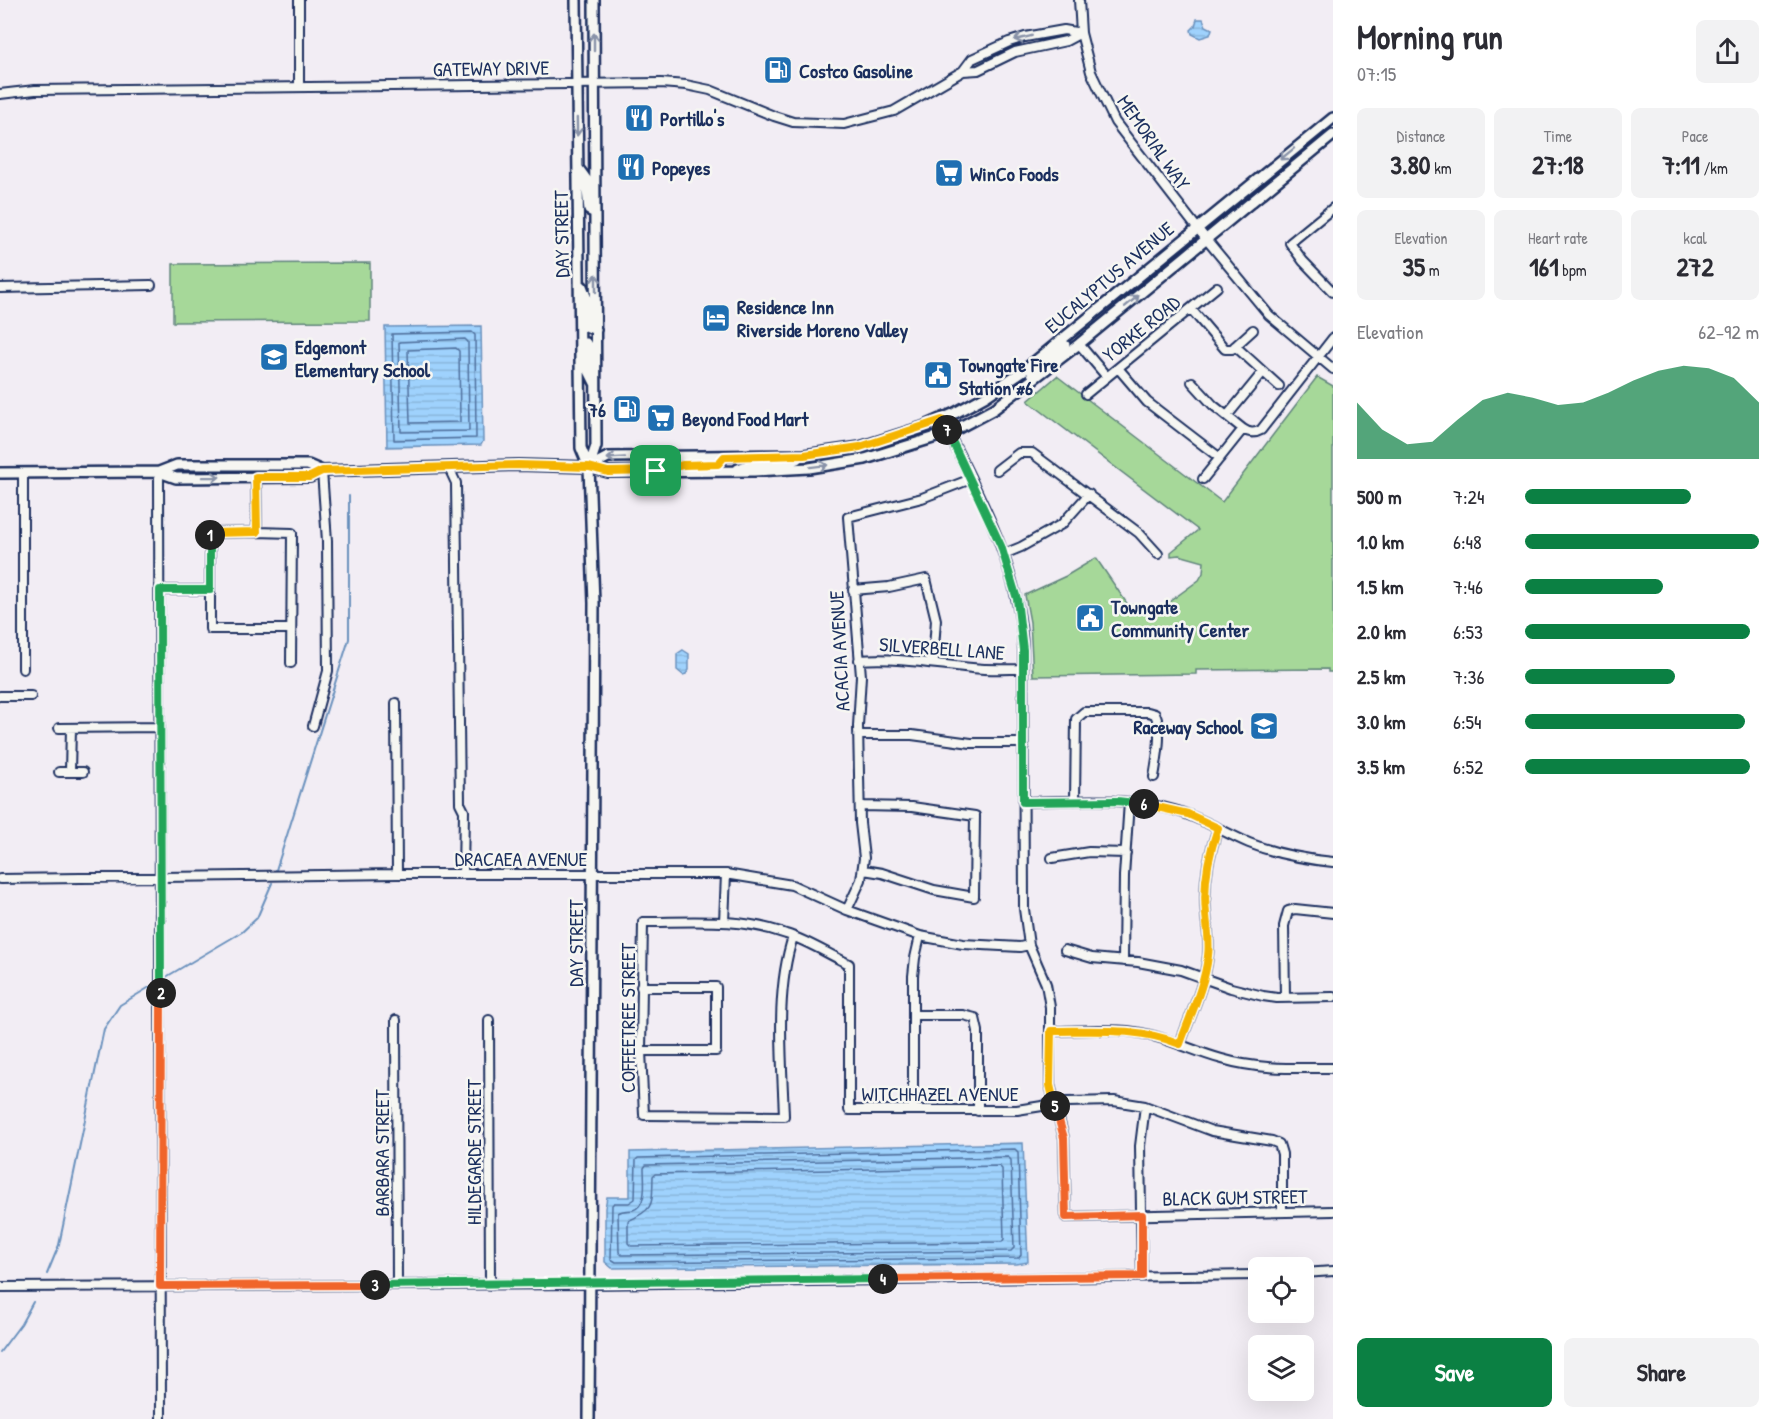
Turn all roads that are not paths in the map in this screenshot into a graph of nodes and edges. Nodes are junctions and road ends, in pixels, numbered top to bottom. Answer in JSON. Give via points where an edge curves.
{"nodes":[{"id":1,"x":299,"y":0,"type":"edge"},
{"id":2,"x":576,"y":0,"type":"edge"},
{"id":3,"x":594,"y":0,"type":"edge"},
{"id":4,"x":1079,"y":0,"type":"edge"},
{"id":5,"x":1081,"y":33,"type":"junction"},
{"id":6,"x":577,"y":84,"type":"junction"},
{"id":7,"x":594,"y":84,"type":"junction"},
{"id":8,"x":299,"y":87,"type":"junction"},
{"id":9,"x":0,"y":94,"type":"edge"},
{"id":10,"x":1333,"y":118,"type":"edge"},
{"id":11,"x":1333,"y":135,"type":"edge"},
{"id":12,"x":578,"y":168,"type":"junction"},
{"id":13,"x":1333,"y":207,"type":"edge"},
{"id":14,"x":595,"y":213,"type":"junction"},
{"id":15,"x":1197,"y":228,"type":"junction"},
{"id":16,"x":1206,"y":239,"type":"junction"},
{"id":17,"x":580,"y":278,"type":"junction"},
{"id":18,"x":151,"y":285,"type":"dead end"},
{"id":19,"x":1216,"y":287,"type":"dead end"},
{"id":20,"x":0,"y":288,"type":"edge"},
{"id":21,"x":1333,"y":292,"type":"edge"},
{"id":22,"x":1100,"y":308,"type":"junction"},
{"id":23,"x":1191,"y":309,"type":"junction"},
{"id":24,"x":596,"y":330,"type":"junction"},
{"id":25,"x":1074,"y":330,"type":"junction"},
{"id":26,"x":1253,"y":330,"type":"dead end"},
{"id":27,"x":1333,"y":338,"type":"edge"},
{"id":28,"x":580,"y":343,"type":"junction"},
{"id":29,"x":1079,"y":344,"type":"junction"},
{"id":30,"x":1235,"y":346,"type":"junction"},
{"id":31,"x":1318,"y":357,"type":"junction"},
{"id":32,"x":1118,"y":368,"type":"junction"},
{"id":33,"x":1333,"y":369,"type":"edge"},
{"id":34,"x":1263,"y":372,"type":"junction"},
{"id":35,"x":1107,"y":377,"type":"junction"},
{"id":36,"x":1192,"y":382,"type":"dead end"},
{"id":37,"x":1028,"y":383,"type":"junction"},
{"id":38,"x":596,"y":385,"type":"junction"},
{"id":39,"x":1279,"y":386,"type":"dead end"},
{"id":40,"x":1086,"y":394,"type":"dead end"},
{"id":41,"x":1227,"y":416,"type":"junction"},
{"id":42,"x":942,"y":420,"type":"junction"},
{"id":43,"x":1243,"y":429,"type":"junction"},
{"id":44,"x":949,"y":433,"type":"junction"},
{"id":45,"x":804,"y":455,"type":"junction"},
{"id":46,"x":724,"y":457,"type":"junction"},
{"id":47,"x":1220,"y":458,"type":"junction"},
{"id":48,"x":589,"y":467,"type":"junction"},
{"id":49,"x":449,"y":468,"type":"junction"},
{"id":50,"x":997,"y":470,"type":"dead end"},
{"id":51,"x":322,"y":471,"type":"junction"},
{"id":52,"x":656,"y":471,"type":"junction"},
{"id":53,"x":735,"y":471,"type":"junction"},
{"id":54,"x":159,"y":472,"type":"junction"},
{"id":55,"x":0,"y":473,"type":"edge"},
{"id":56,"x":23,"y":473,"type":"junction"},
{"id":57,"x":256,"y":477,"type":"junction"},
{"id":58,"x":971,"y":479,"type":"junction"},
{"id":59,"x":1203,"y":479,"type":"dead end"},
{"id":60,"x":1089,"y":494,"type":"junction"},
{"id":61,"x":257,"y":532,"type":"junction"},
{"id":62,"x":1004,"y":554,"type":"junction"},
{"id":63,"x":1158,"y":554,"type":"dead end"},
{"id":64,"x":160,"y":590,"type":"junction"},
{"id":65,"x":210,"y":590,"type":"junction"},
{"id":66,"x":854,"y":590,"type":"junction"},
{"id":67,"x":290,"y":628,"type":"junction"},
{"id":68,"x":859,"y":660,"type":"junction"},
{"id":69,"x":933,"y":662,"type":"junction"},
{"id":70,"x":291,"y":663,"type":"dead end"},
{"id":71,"x":23,"y":669,"type":"dead end"},
{"id":72,"x":1023,"y":669,"type":"junction"},
{"id":73,"x":0,"y":696,"type":"edge"},
{"id":74,"x":32,"y":696,"type":"dead end"},
{"id":75,"x":396,"y":703,"type":"dead end"},
{"id":76,"x":313,"y":726,"type":"dead end"},
{"id":77,"x":160,"y":727,"type":"junction"},
{"id":78,"x":59,"y":728,"type":"dead end"},
{"id":79,"x":71,"y":728,"type":"junction"},
{"id":80,"x":859,"y":735,"type":"junction"},
{"id":81,"x":1023,"y":743,"type":"junction"},
{"id":82,"x":59,"y":772,"type":"dead end"},
{"id":83,"x":70,"y":772,"type":"junction"},
{"id":84,"x":83,"y":772,"type":"dead end"},
{"id":85,"x":1154,"y":777,"type":"dead end"},
{"id":86,"x":1075,"y":801,"type":"junction"},
{"id":87,"x":1023,"y":802,"type":"junction"},
{"id":88,"x":1129,"y":802,"type":"junction"},
{"id":89,"x":860,"y":806,"type":"junction"},
{"id":90,"x":1218,"y":828,"type":"junction"},
{"id":91,"x":1126,"y":853,"type":"junction"},
{"id":92,"x":1052,"y":858,"type":"dead end"},
{"id":93,"x":1333,"y":862,"type":"edge"},
{"id":94,"x":864,"y":870,"type":"junction"},
{"id":95,"x":397,"y":874,"type":"junction"},
{"id":96,"x":463,"y":874,"type":"junction"},
{"id":97,"x":593,"y":874,"type":"junction"},
{"id":98,"x":726,"y":874,"type":"junction"},
{"id":99,"x":160,"y":877,"type":"junction"},
{"id":100,"x":0,"y":879,"type":"edge"},
{"id":101,"x":848,"y":910,"type":"junction"},
{"id":102,"x":1333,"y":913,"type":"edge"},
{"id":103,"x":644,"y":922,"type":"joint"},
{"id":104,"x":724,"y":922,"type":"junction"},
{"id":105,"x":920,"y":936,"type":"junction"},
{"id":106,"x":793,"y":937,"type":"junction"},
{"id":107,"x":1029,"y":945,"type":"junction"},
{"id":108,"x":1065,"y":950,"type":"dead end"},
{"id":109,"x":1123,"y":961,"type":"junction"},
{"id":110,"x":1203,"y":977,"type":"junction"},
{"id":111,"x":641,"y":987,"type":"junction"},
{"id":112,"x":1333,"y":997,"type":"edge"},
{"id":113,"x":1285,"y":998,"type":"junction"},
{"id":114,"x":913,"y":1015,"type":"junction"},
{"id":115,"x":396,"y":1020,"type":"dead end"},
{"id":116,"x":489,"y":1020,"type":"dead end"},
{"id":117,"x":1051,"y":1031,"type":"junction"},
{"id":118,"x":1180,"y":1044,"type":"junction"},
{"id":119,"x":641,"y":1051,"type":"junction"},
{"id":120,"x":1333,"y":1068,"type":"edge"},
{"id":121,"x":1054,"y":1105,"type":"junction"},
{"id":122,"x":1145,"y":1106,"type":"junction"},
{"id":123,"x":914,"y":1110,"type":"junction"},
{"id":124,"x":978,"y":1111,"type":"junction"},
{"id":125,"x":1333,"y":1211,"type":"edge"},
{"id":126,"x":1282,"y":1212,"type":"junction"},
{"id":127,"x":1142,"y":1215,"type":"junction"},
{"id":128,"x":1333,"y":1271,"type":"edge"},
{"id":129,"x":1314,"y":1272,"type":"edge"},
{"id":130,"x":1248,"y":1275,"type":"edge"},
{"id":131,"x":1142,"y":1276,"type":"junction"},
{"id":132,"x":490,"y":1284,"type":"junction"},
{"id":133,"x":590,"y":1284,"type":"junction"},
{"id":134,"x":397,"y":1285,"type":"junction"},
{"id":135,"x":160,"y":1286,"type":"junction"},
{"id":136,"x":0,"y":1287,"type":"edge"},
{"id":137,"x":161,"y":1419,"type":"edge"},
{"id":138,"x":589,"y":1419,"type":"edge"}],
"edges":[{"from":1,"to":8,"type":"street"},
{"from":2,"to":6,"type":"main road","name":"DAY STREET"},
{"from":7,"to":3,"type":"main road","name":"DAY STREET","one_way":true},
{"from":4,"to":5,"type":"street","name":"MEMORIAL WAY"},
{"from":5,"to":7,"type":"street","name":"GATEWAY DRIVE","via":[[1064,30],[1009,42],[972,59],[963,71],[894,111],[844,124],[794,122],[686,85]]},
{"from":5,"to":15,"type":"street","name":"MEMORIAL WAY","via":[[1091,72],[1115,122]]},
{"from":6,"to":7,"type":"street","name":"GATEWAY DRIVE"},
{"from":6,"to":8,"type":"street","name":"GATEWAY DRIVE"},
{"from":6,"to":12,"type":"main road","name":"DAY STREET","one_way":true},
{"from":7,"to":14,"type":"main road","name":"DAY STREET"},
{"from":8,"to":9,"type":"street","name":"GATEWAY DRIVE","via":[[35,90]]},
{"from":10,"to":15,"type":"main road","one_way":true},
{"from":11,"to":16,"type":"main road"},
{"from":12,"to":14,"type":"main road","via":[[586,179],[589,210]]},
{"from":12,"to":17,"type":"main road","name":"DAY STREET"},
{"from":13,"to":21,"type":"street","via":[[1290,243]]},
{"from":24,"to":14,"type":"main road","name":"DAY STREET","one_way":true},
{"from":15,"to":16,"type":"street","name":"EUCALYPTUS AVENUE"},
{"from":15,"to":22,"type":"main road","name":"EUCALYPTUS AVENUE"},
{"from":29,"to":16,"type":"main road","name":"EUCALYPTUS AVENUE","one_way":true},
{"from":16,"to":31,"type":"street","name":"EUCALYPTUS AVENUE","via":[[1269,315]]},
{"from":17,"to":24,"type":"main road","via":[[587,300],[588,327]]},
{"from":17,"to":28,"type":"main road","name":"DAY STREET"},
{"from":18,"to":20,"type":"street"},
{"from":19,"to":23,"type":"street","name":"YORKE ROAD"},
{"from":22,"to":25,"type":"main road","name":"EUCALYPTUS AVENUE"},
{"from":22,"to":29,"type":"main road","via":[[1102,314],[1078,334]]},
{"from":23,"to":30,"type":"street","via":[[1225,349]]},
{"from":23,"to":32,"type":"street","name":"YORKE ROAD"},
{"from":24,"to":38,"type":"main road","name":"DAY STREET"},
{"from":25,"to":37,"type":"main road","via":[[1069,341],[1032,373]]},
{"from":25,"to":42,"type":"main road","name":"EUCALYPTUS AVENUE","via":[[986,396]]},
{"from":26,"to":30,"type":"street"},
{"from":27,"to":31,"type":"street"},
{"from":28,"to":38,"type":"main road","via":[[588,347],[588,369]]},
{"from":28,"to":48,"type":"main road","name":"DAY STREET","via":[[581,448]]},
{"from":29,"to":35,"type":"street"},
{"from":29,"to":37,"type":"main road","name":"EUCALYPTUS AVENUE"},
{"from":30,"to":34,"type":"street"},
{"from":31,"to":33,"type":"street","name":"EUCALYPTUS AVENUE"},
{"from":31,"to":43,"type":"street","via":[[1261,430],[1252,433]]},
{"from":32,"to":35,"type":"street","name":"YORKE ROAD"},
{"from":32,"to":47,"type":"street","via":[[1147,402]]},
{"from":34,"to":39,"type":"street"},
{"from":34,"to":41,"type":"street"},
{"from":35,"to":40,"type":"street","name":"YORKE ROAD"},
{"from":36,"to":41,"type":"street"},
{"from":37,"to":44,"type":"main road","name":"EUCALYPTUS AVENUE","via":[[994,409]]},
{"from":38,"to":48,"type":"main road","name":"DAY STREET","via":[[596,446]]},
{"from":41,"to":43,"type":"street"},
{"from":42,"to":44,"type":"street"},
{"from":42,"to":45,"type":"main road","name":"EUCALYPTUS AVENUE","via":[[860,447]]},
{"from":43,"to":47,"type":"street"},
{"from":53,"to":44,"type":"main road","name":"EUCALYPTUS AVENUE","one_way":true,"via":[[809,468],[865,459]]},
{"from":44,"to":58,"type":"street"},
{"from":45,"to":46,"type":"main road","name":"EUCALYPTUS AVENUE"},
{"from":45,"to":53,"type":"main road","via":[[783,462],[750,463]]},
{"from":46,"to":48,"type":"main road","name":"EUCALYPTUS AVENUE","one_way":true,"via":[[608,457]]},
{"from":46,"to":52,"type":"main road","via":[[718,464]]},
{"from":47,"to":59,"type":"street"},
{"from":48,"to":49,"type":"main road","name":"EUCALYPTUS AVENUE"},
{"from":48,"to":52,"type":"main road","name":"EUCALYPTUS AVENUE","via":[[608,472]]},
{"from":48,"to":97,"type":"main road","name":"DAY STREET","via":[[594,603]]},
{"from":49,"to":51,"type":"main road","name":"EUCALYPTUS AVENUE"},
{"from":49,"to":96,"type":"street","via":[[456,483]]},
{"from":50,"to":60,"type":"street","via":[[1019,453],[1032,453]]},
{"from":51,"to":54,"type":"main road","name":"EUCALYPTUS AVENUE","via":[[308,465],[177,465]]},
{"from":51,"to":57,"type":"main road","name":"EUCALYPTUS AVENUE","via":[[310,477]]},
{"from":51,"to":76,"type":"street","via":[[328,671]]},
{"from":52,"to":53,"type":"main road","name":"EUCALYPTUS AVENUE"},
{"from":54,"to":56,"type":"main road","name":"EUCALYPTUS AVENUE"},
{"from":54,"to":57,"type":"main road","name":"EUCALYPTUS AVENUE","one_way":true,"via":[[176,478]]},
{"from":54,"to":64,"type":"street"},
{"from":55,"to":56,"type":"main road","name":"EUCALYPTUS AVENUE"},
{"from":56,"to":71,"type":"street"},
{"from":57,"to":61,"type":"street"},
{"from":58,"to":62,"type":"street"},
{"from":58,"to":66,"type":"street","name":"ACACIA AVENUE","via":[[913,501],[848,517]]},
{"from":60,"to":62,"type":"street","via":[[1062,524]]},
{"from":60,"to":63,"type":"street","via":[[1139,532]]},
{"from":61,"to":65,"type":"street","via":[[210,533]]},
{"from":61,"to":67,"type":"street","via":[[292,532]]},
{"from":62,"to":72,"type":"street","via":[[1020,615]]},
{"from":64,"to":65,"type":"street"},
{"from":64,"to":77,"type":"street"},
{"from":65,"to":67,"type":"street","via":[[210,628]]},
{"from":66,"to":68,"type":"street","name":"ACACIA AVENUE"},
{"from":66,"to":69,"type":"street","via":[[926,579],[936,620]]},
{"from":67,"to":70,"type":"street"},
{"from":68,"to":69,"type":"street","name":"SILVERBELL LANE"},
{"from":68,"to":80,"type":"street","name":"ACACIA AVENUE"},
{"from":69,"to":72,"type":"street","name":"SILVERBELL LANE","via":[[974,669]]},
{"from":72,"to":81,"type":"street"},
{"from":73,"to":74,"type":"street"},
{"from":75,"to":95,"type":"street"},
{"from":77,"to":79,"type":"street"},
{"from":77,"to":99,"type":"street"},
{"from":78,"to":79,"type":"street"},
{"from":79,"to":83,"type":"street"},
{"from":80,"to":81,"type":"street"},
{"from":80,"to":89,"type":"street","name":"ACACIA AVENUE"},
{"from":81,"to":87,"type":"street"},
{"from":82,"to":83,"type":"street"},
{"from":83,"to":84,"type":"street"},
{"from":85,"to":86,"type":"street","via":[[1158,749],[1155,714],[1084,712],[1076,720]]},
{"from":86,"to":87,"type":"street"},
{"from":86,"to":88,"type":"street"},
{"from":87,"to":107,"type":"street","via":[[1024,909]]},
{"from":88,"to":90,"type":"street","via":[[1172,809]]},
{"from":88,"to":91,"type":"street"},
{"from":89,"to":94,"type":"street","name":"ACACIA AVENUE"},
{"from":89,"to":94,"type":"street","via":[[912,807],[975,816],[974,897]]},
{"from":90,"to":93,"type":"street","via":[[1264,849]]},
{"from":90,"to":110,"type":"street","via":[[1205,880],[1209,945]]},
{"from":91,"to":92,"type":"street","via":[[1089,852]]},
{"from":91,"to":109,"type":"street"},
{"from":94,"to":101,"type":"street","name":"ACACIA AVENUE"},
{"from":95,"to":96,"type":"street","name":"DRACAEA AVENUE"},
{"from":95,"to":99,"type":"street","name":"DRACAEA AVENUE"},
{"from":96,"to":97,"type":"street","name":"DRACAEA AVENUE"},
{"from":97,"to":98,"type":"street","name":"DRACAEA AVENUE"},
{"from":97,"to":133,"type":"main road","name":"DAY STREET"},
{"from":98,"to":101,"type":"street","name":"DRACAEA AVENUE","via":[[792,885]]},
{"from":98,"to":104,"type":"street"},
{"from":99,"to":100,"type":"street","name":"DRACAEA AVENUE"},
{"from":99,"to":135,"type":"street"},
{"from":101,"to":105,"type":"street","name":"DRACAEA AVENUE"},
{"from":102,"to":113,"type":"street","via":[[1288,911],[1284,926]]},
{"from":103,"to":104,"type":"street","name":"WITCHHAZEL AVENUE"},
{"from":103,"to":111,"type":"street","name":"COFFEETREE STREET"},
{"from":104,"to":106,"type":"street","name":"WITCHHAZEL AVENUE"},
{"from":105,"to":107,"type":"street","name":"DRACAEA AVENUE","via":[[963,944]]},
{"from":105,"to":114,"type":"street","via":[[914,967]]},
{"from":106,"to":119,"type":"street","name":"COFFEETREE STREET","via":[[783,982],[784,1116],[644,1115]]},
{"from":106,"to":123,"type":"street","name":"WITCHHAZEL AVENUE","via":[[849,964],[849,1110]]},
{"from":107,"to":117,"type":"street","via":[[1046,984]]},
{"from":108,"to":109,"type":"street"},
{"from":109,"to":110,"type":"street"},
{"from":110,"to":113,"type":"street","via":[[1248,993]]},
{"from":110,"to":118,"type":"street"},
{"from":111,"to":119,"type":"street","name":"COFFEETREE STREET"},
{"from":111,"to":119,"type":"street","via":[[716,987],[716,1051]]},
{"from":112,"to":113,"type":"street"},
{"from":114,"to":123,"type":"street"},
{"from":114,"to":124,"type":"street","via":[[975,1018]]},
{"from":115,"to":134,"type":"street","name":"BARBARA STREET"},
{"from":116,"to":132,"type":"street","name":"HILDEGARDE STREET"},
{"from":117,"to":118,"type":"street","via":[[1127,1031]]},
{"from":117,"to":121,"type":"street","via":[[1050,1085]]},
{"from":118,"to":120,"type":"street","via":[[1242,1064]]},
{"from":121,"to":122,"type":"street","name":"WITCHHAZEL AVENUE","via":[[1114,1101]]},
{"from":121,"to":124,"type":"street","name":"WITCHHAZEL AVENUE","via":[[1030,1110]]},
{"from":121,"to":127,"type":"street","name":"BLACK GUM STREET","via":[[1064,1138],[1066,1217]]},
{"from":122,"to":126,"type":"street","name":"WITCHHAZEL AVENUE","via":[[1212,1131],[1279,1144]]},
{"from":122,"to":127,"type":"street","via":[[1140,1135]]},
{"from":123,"to":124,"type":"street","name":"WITCHHAZEL AVENUE"},
{"from":125,"to":126,"type":"street","name":"BLACK GUM STREET"},
{"from":126,"to":127,"type":"street","name":"BLACK GUM STREET"},
{"from":127,"to":131,"type":"street"},
{"from":128,"to":129,"type":"street"},
{"from":130,"to":131,"type":"street"},
{"from":131,"to":133,"type":"street"},
{"from":132,"to":133,"type":"street"},
{"from":132,"to":134,"type":"street"},
{"from":133,"to":138,"type":"main road","name":"DAY STREET"},
{"from":134,"to":135,"type":"street"},
{"from":135,"to":136,"type":"street"},
{"from":135,"to":137,"type":"street"}]}
